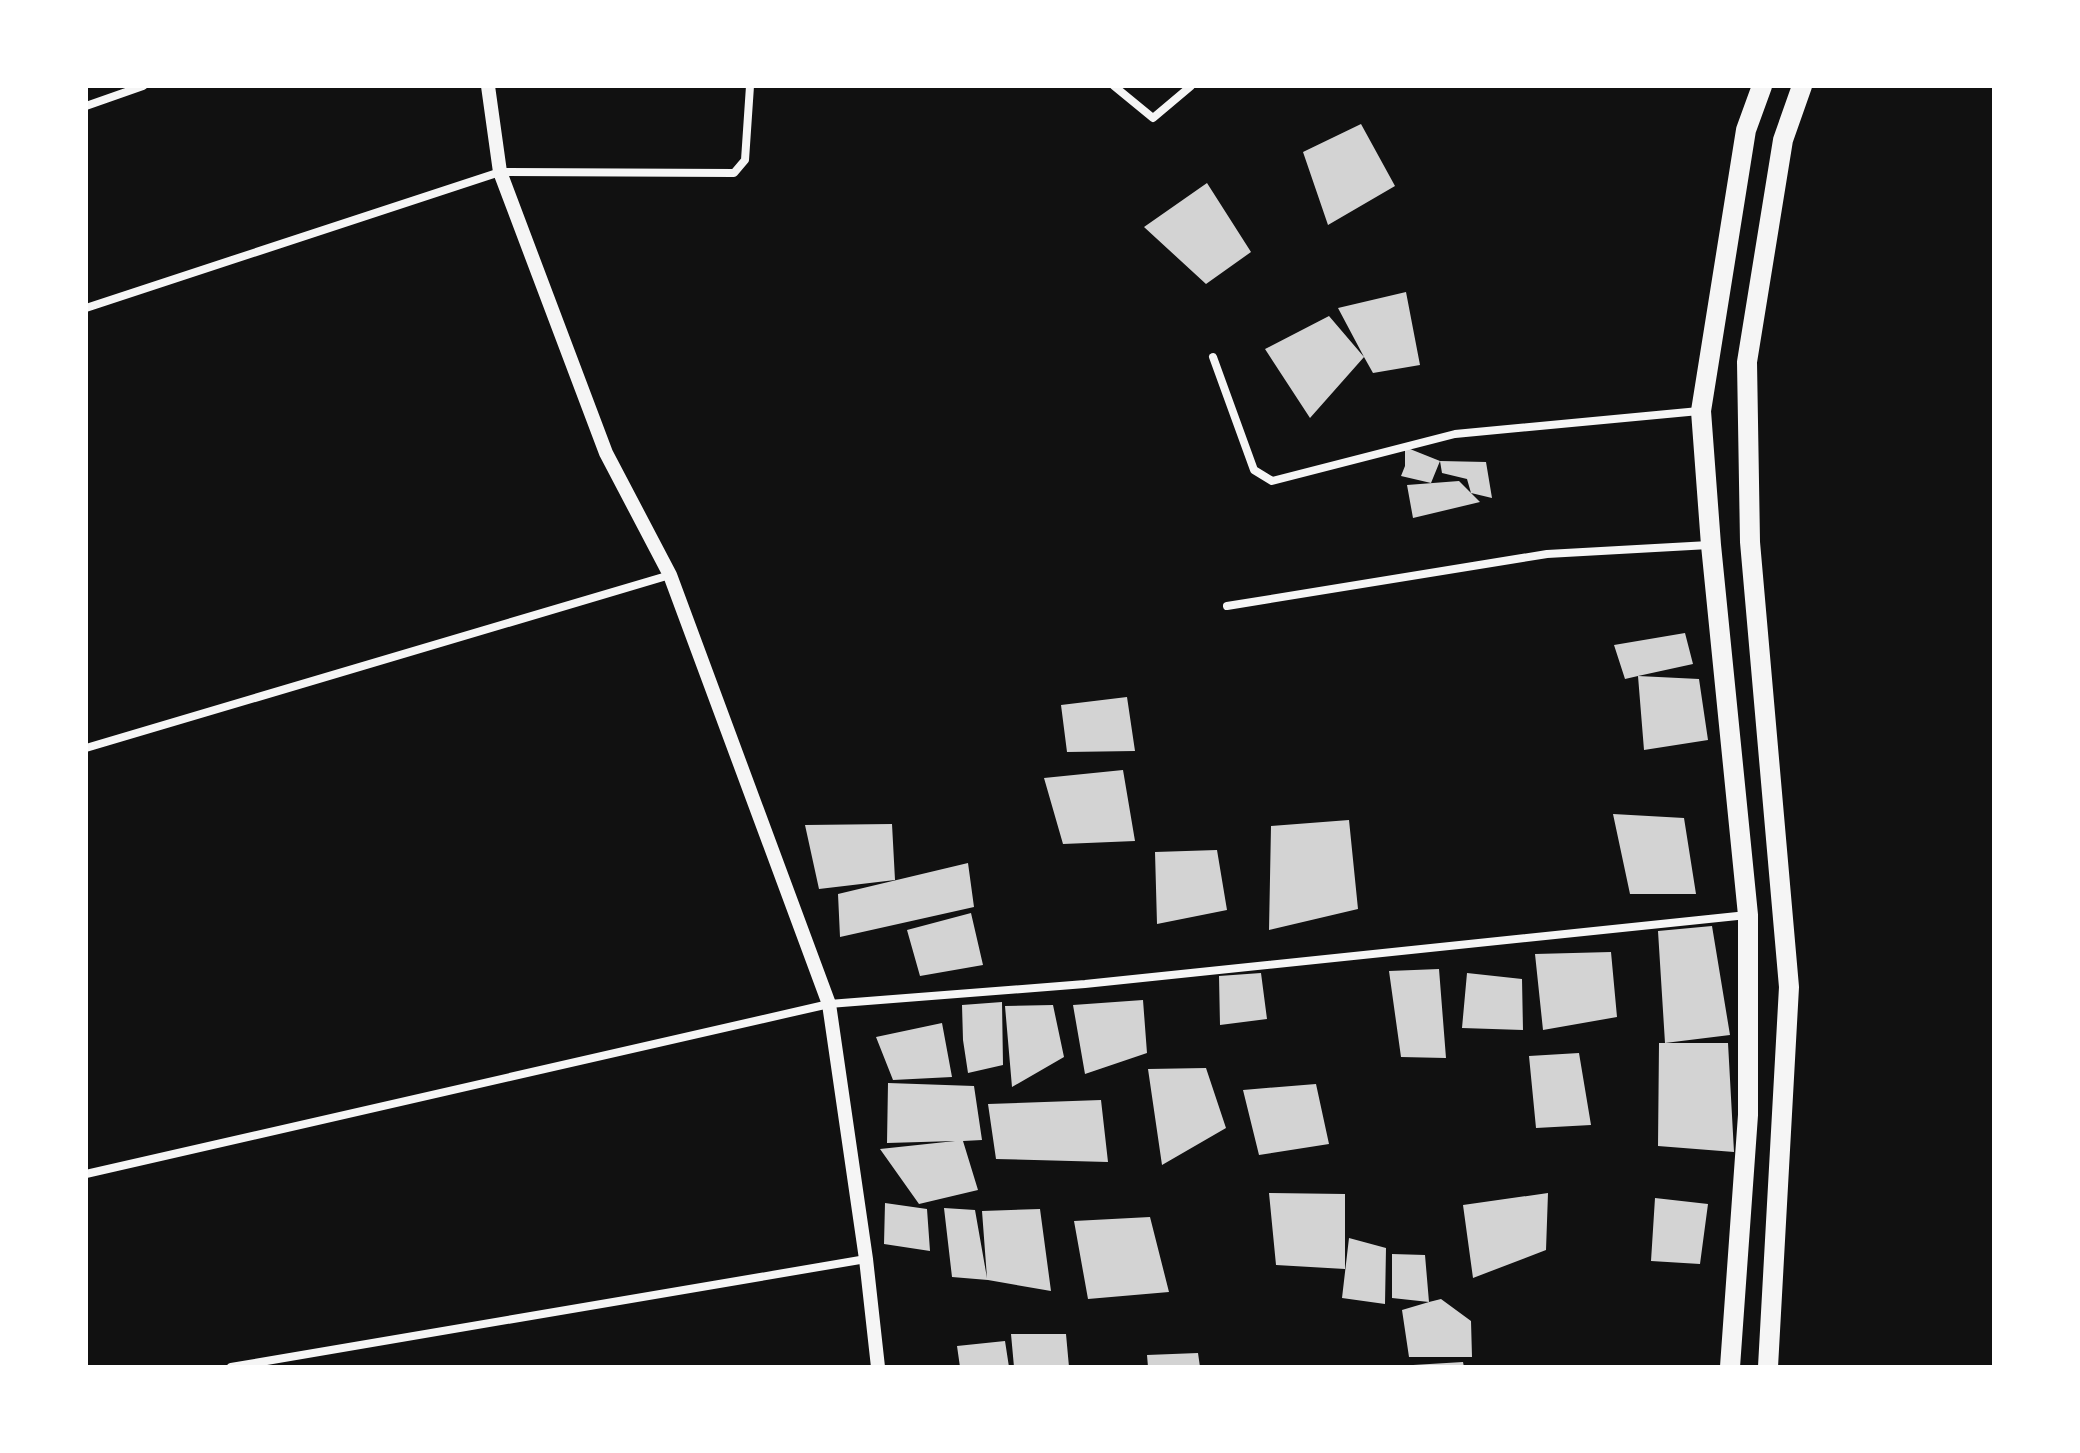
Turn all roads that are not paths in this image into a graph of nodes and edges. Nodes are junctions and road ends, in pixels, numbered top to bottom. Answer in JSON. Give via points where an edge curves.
{"nodes":[{"id":1,"x":143,"y":86,"type":"edge"},
{"id":2,"x":488,"y":86,"type":"edge"},
{"id":3,"x":750,"y":86,"type":"edge"},
{"id":4,"x":1114,"y":86,"type":"edge"},
{"id":5,"x":1191,"y":86,"type":"edge"},
{"id":6,"x":1762,"y":86,"type":"edge"},
{"id":7,"x":1802,"y":86,"type":"edge"},
{"id":8,"x":86,"y":106,"type":"edge"},
{"id":9,"x":500,"y":172,"type":"junction"},
{"id":10,"x":86,"y":308,"type":"edge"},
{"id":11,"x":1213,"y":357,"type":"dead end"},
{"id":12,"x":1701,"y":411,"type":"junction"},
{"id":13,"x":1711,"y":545,"type":"junction"},
{"id":14,"x":670,"y":575,"type":"junction"},
{"id":15,"x":1227,"y":606,"type":"dead end"},
{"id":16,"x":86,"y":748,"type":"edge"},
{"id":17,"x":1748,"y":915,"type":"junction"},
{"id":18,"x":829,"y":1004,"type":"junction"},
{"id":19,"x":86,"y":1174,"type":"edge"},
{"id":20,"x":866,"y":1259,"type":"junction"},
{"id":21,"x":231,"y":1367,"type":"edge"},
{"id":22,"x":878,"y":1367,"type":"edge"},
{"id":23,"x":1730,"y":1367,"type":"edge"},
{"id":24,"x":1768,"y":1367,"type":"edge"}],
"edges":[{"from":1,"to":8,"type":"street"},
{"from":2,"to":9,"type":"street"},
{"from":3,"to":9,"type":"street","via":[[745,160],[734,173]]},
{"from":4,"to":5,"type":"street","via":[[1153,118]]},
{"from":6,"to":12,"type":"main road","via":[[1746,130]]},
{"from":7,"to":24,"type":"main road","via":[[1783,140],[1747,362],[1750,542],[1789,987]]},
{"from":9,"to":10,"type":"street"},
{"from":9,"to":14,"type":"street","via":[[606,453]]},
{"from":11,"to":12,"type":"street","via":[[1254,470],[1272,481],[1455,434]]},
{"from":12,"to":13,"type":"main road"},
{"from":13,"to":15,"type":"street","via":[[1547,554]]},
{"from":13,"to":17,"type":"main road"},
{"from":14,"to":16,"type":"street"},
{"from":14,"to":18,"type":"street"},
{"from":17,"to":18,"type":"street","via":[[1085,984]]},
{"from":17,"to":23,"type":"main road","via":[[1748,1115]]},
{"from":18,"to":19,"type":"street"},
{"from":18,"to":20,"type":"street"},
{"from":20,"to":21,"type":"street"},
{"from":20,"to":22,"type":"street"}]}
